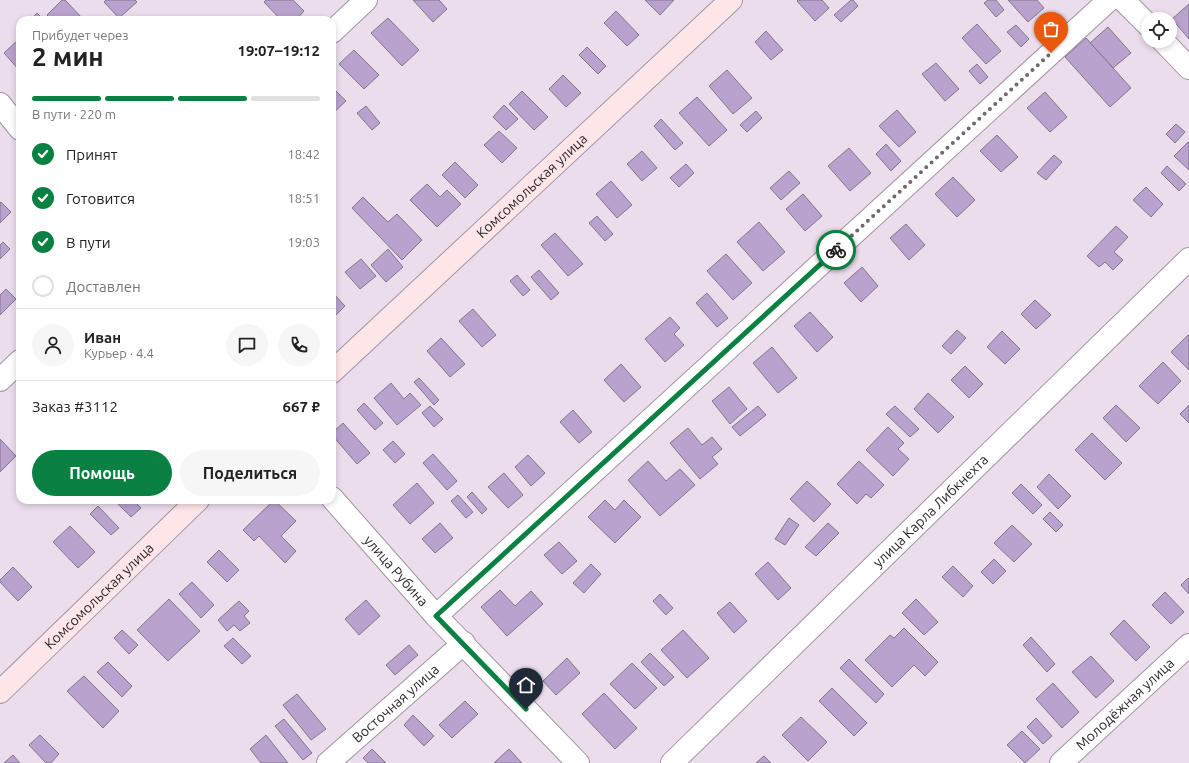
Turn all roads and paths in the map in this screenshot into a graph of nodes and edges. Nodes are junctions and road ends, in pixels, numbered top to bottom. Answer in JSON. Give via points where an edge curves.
{"nodes":[{"id":1,"x":366,"y":0,"type":"edge"},
{"id":2,"x":731,"y":0,"type":"edge"},
{"id":3,"x":1109,"y":0,"type":"edge"},
{"id":4,"x":1123,"y":0,"type":"edge"},
{"id":5,"x":1141,"y":18,"type":"edge"},
{"id":6,"x":336,"y":28,"type":"edge"},
{"id":7,"x":1170,"y":48,"type":"edge"},
{"id":8,"x":1189,"y":68,"type":"edge"},
{"id":9,"x":0,"y":104,"type":"edge"},
{"id":10,"x":16,"y":124,"type":"edge"},
{"id":11,"x":1189,"y":259,"type":"edge"},
{"id":12,"x":16,"y":365,"type":"edge"},
{"id":13,"x":336,"y":368,"type":"edge"},
{"id":14,"x":0,"y":380,"type":"edge"},
{"id":15,"x":336,"y":503,"type":"edge"},
{"id":16,"x":194,"y":504,"type":"edge"},
{"id":17,"x":436,"y":616,"type":"junction"},
{"id":18,"x":464,"y":643,"type":"junction"},
{"id":19,"x":1189,"y":645,"type":"edge"},
{"id":20,"x":0,"y":692,"type":"edge"},
{"id":21,"x":328,"y":763,"type":"edge"},
{"id":22,"x":578,"y":763,"type":"edge"},
{"id":23,"x":672,"y":763,"type":"edge"},
{"id":24,"x":1061,"y":763,"type":"edge"}],
"edges":[{"from":1,"to":6,"type":"street"},
{"from":2,"to":13,"type":"street","name":"Комсомольская улица"},
{"from":3,"to":17,"type":"street"},
{"from":4,"to":5,"type":"street"},
{"from":7,"to":8,"type":"street"},
{"from":9,"to":10,"type":"street"},
{"from":11,"to":23,"type":"street","name":"улица Карла Либкнехта"},
{"from":12,"to":14,"type":"street"},
{"from":15,"to":17,"type":"street","name":"улица Рубина"},
{"from":16,"to":20,"type":"street","name":"Комсомольская улица"},
{"from":17,"to":18,"type":"street","name":"улица Рубина"},
{"from":18,"to":21,"type":"street","name":"Восточная улица"},
{"from":18,"to":22,"type":"street","name":"улица Рубина"},
{"from":19,"to":24,"type":"street","name":"Молодёжная улица"}]}
